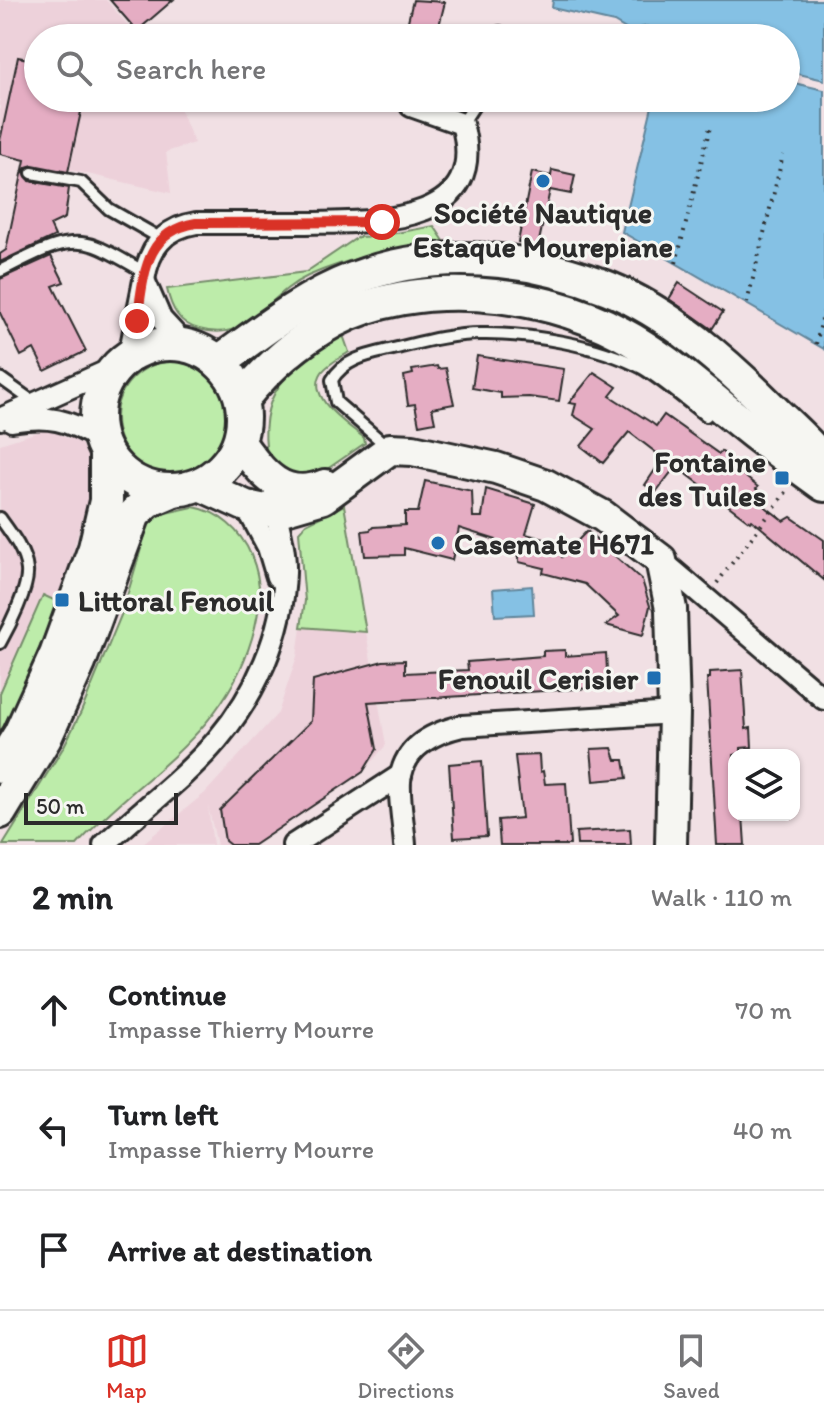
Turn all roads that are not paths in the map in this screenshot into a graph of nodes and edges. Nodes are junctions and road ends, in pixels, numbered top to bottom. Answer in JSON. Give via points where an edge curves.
{"nodes":[{"id":1,"x":428,"y":112,"type":"edge"},
{"id":2,"x":470,"y":112,"type":"edge"},
{"id":3,"x":462,"y":124,"type":"junction"},
{"id":4,"x":32,"y":173,"type":"dead end"},
{"id":5,"x":160,"y":238,"type":"junction"},
{"id":6,"x":0,"y":271,"type":"edge"},
{"id":7,"x":145,"y":276,"type":"junction"},
{"id":8,"x":185,"y":345,"type":"junction"},
{"id":9,"x":122,"y":362,"type":"junction"},
{"id":10,"x":219,"y":362,"type":"junction"},
{"id":11,"x":0,"y":378,"type":"edge"},
{"id":12,"x":242,"y":399,"type":"junction"},
{"id":13,"x":35,"y":403,"type":"junction"},
{"id":14,"x":706,"y":416,"type":"dead end"},
{"id":15,"x":0,"y":421,"type":"edge"},
{"id":16,"x":240,"y":443,"type":"junction"},
{"id":17,"x":103,"y":447,"type":"junction"},
{"id":18,"x":390,"y":449,"type":"junction"},
{"id":19,"x":817,"y":472,"type":"edge"},
{"id":20,"x":264,"y":475,"type":"junction"},
{"id":21,"x":350,"y":476,"type":"junction"},
{"id":22,"x":200,"y":485,"type":"junction"},
{"id":23,"x":169,"y":492,"type":"junction"},
{"id":24,"x":261,"y":509,"type":"junction"},
{"id":25,"x":0,"y":518,"type":"edge"},
{"id":26,"x":661,"y":560,"type":"junction"},
{"id":27,"x":282,"y":596,"type":"junction"},
{"id":28,"x":0,"y":643,"type":"edge"},
{"id":29,"x":824,"y":699,"type":"edge"},
{"id":30,"x":674,"y":713,"type":"junction"},
{"id":31,"x":0,"y":766,"type":"edge"},
{"id":32,"x":401,"y":775,"type":"junction"},
{"id":33,"x":0,"y":812,"type":"edge"},
{"id":34,"x":104,"y":845,"type":"edge"},
{"id":35,"x":293,"y":845,"type":"edge"},
{"id":36,"x":405,"y":845,"type":"edge"},
{"id":37,"x":671,"y":845,"type":"edge"}],
"edges":[{"from":1,"to":3,"type":"street"},
{"from":2,"to":3,"type":"lane"},
{"from":3,"to":5,"type":"street","via":[[468,144],[459,184],[443,202],[416,213],[382,222],[196,223]]},
{"from":4,"to":5,"type":"lane","via":[[81,182],[109,209]]},
{"from":5,"to":7,"type":"street"},
{"from":6,"to":7,"type":"lane","via":[[74,242],[93,245]]},
{"from":7,"to":8,"type":"street","via":[[161,319]]},
{"from":7,"to":9,"type":"street"},
{"from":8,"to":9,"type":"main road","via":[[156,345]]},
{"from":8,"to":10,"type":"main road"},
{"from":9,"to":13,"type":"street"},
{"from":9,"to":17,"type":"main road","via":[[102,389],[96,414]]},
{"from":10,"to":12,"type":"main road"},
{"from":10,"to":19,"type":"main road","via":[[280,316],[353,278],[423,262],[514,261],[609,288],[674,326],[752,389]]},
{"from":11,"to":13,"type":"lane"},
{"from":12,"to":16,"type":"main road"},
{"from":12,"to":19,"type":"main road","via":[[297,345],[363,309],[426,295],[512,298],[594,320],[623,334]]},
{"from":13,"to":15,"type":"street"},
{"from":14,"to":18,"type":"lane","via":[[624,361],[559,342],[478,334],[394,349],[339,368],[332,380],[336,402]]},
{"from":15,"to":17,"type":"street","via":[[66,421]]},
{"from":16,"to":20,"type":"street"},
{"from":16,"to":22,"type":"main road","via":[[225,468]]},
{"from":17,"to":23,"type":"main road","via":[[122,474],[144,487]]},
{"from":17,"to":31,"type":"main road","via":[[106,501],[95,548],[56,655]]},
{"from":18,"to":21,"type":"street"},
{"from":18,"to":26,"type":"street","via":[[496,468],[546,485],[603,516]]},
{"from":20,"to":21,"type":"street","via":[[286,488],[304,489]]},
{"from":20,"to":24,"type":"street"},
{"from":21,"to":24,"type":"street","via":[[323,498]]},
{"from":22,"to":23,"type":"main road"},
{"from":22,"to":24,"type":"street"},
{"from":23,"to":33,"type":"main road","via":[[134,514],[79,663],[45,738]]},
{"from":24,"to":27,"type":"street"},
{"from":24,"to":27,"type":"street","via":[[285,572]]},
{"from":25,"to":28,"type":"lane","via":[[28,571]]},
{"from":26,"to":29,"type":"street"},
{"from":26,"to":30,"type":"street","via":[[671,609]]},
{"from":27,"to":34,"type":"street","via":[[274,638],[240,710],[187,770]]},
{"from":30,"to":32,"type":"street","via":[[443,730],[413,752]]},
{"from":30,"to":37,"type":"street"},
{"from":32,"to":35,"type":"street"},
{"from":32,"to":36,"type":"street"}]}
